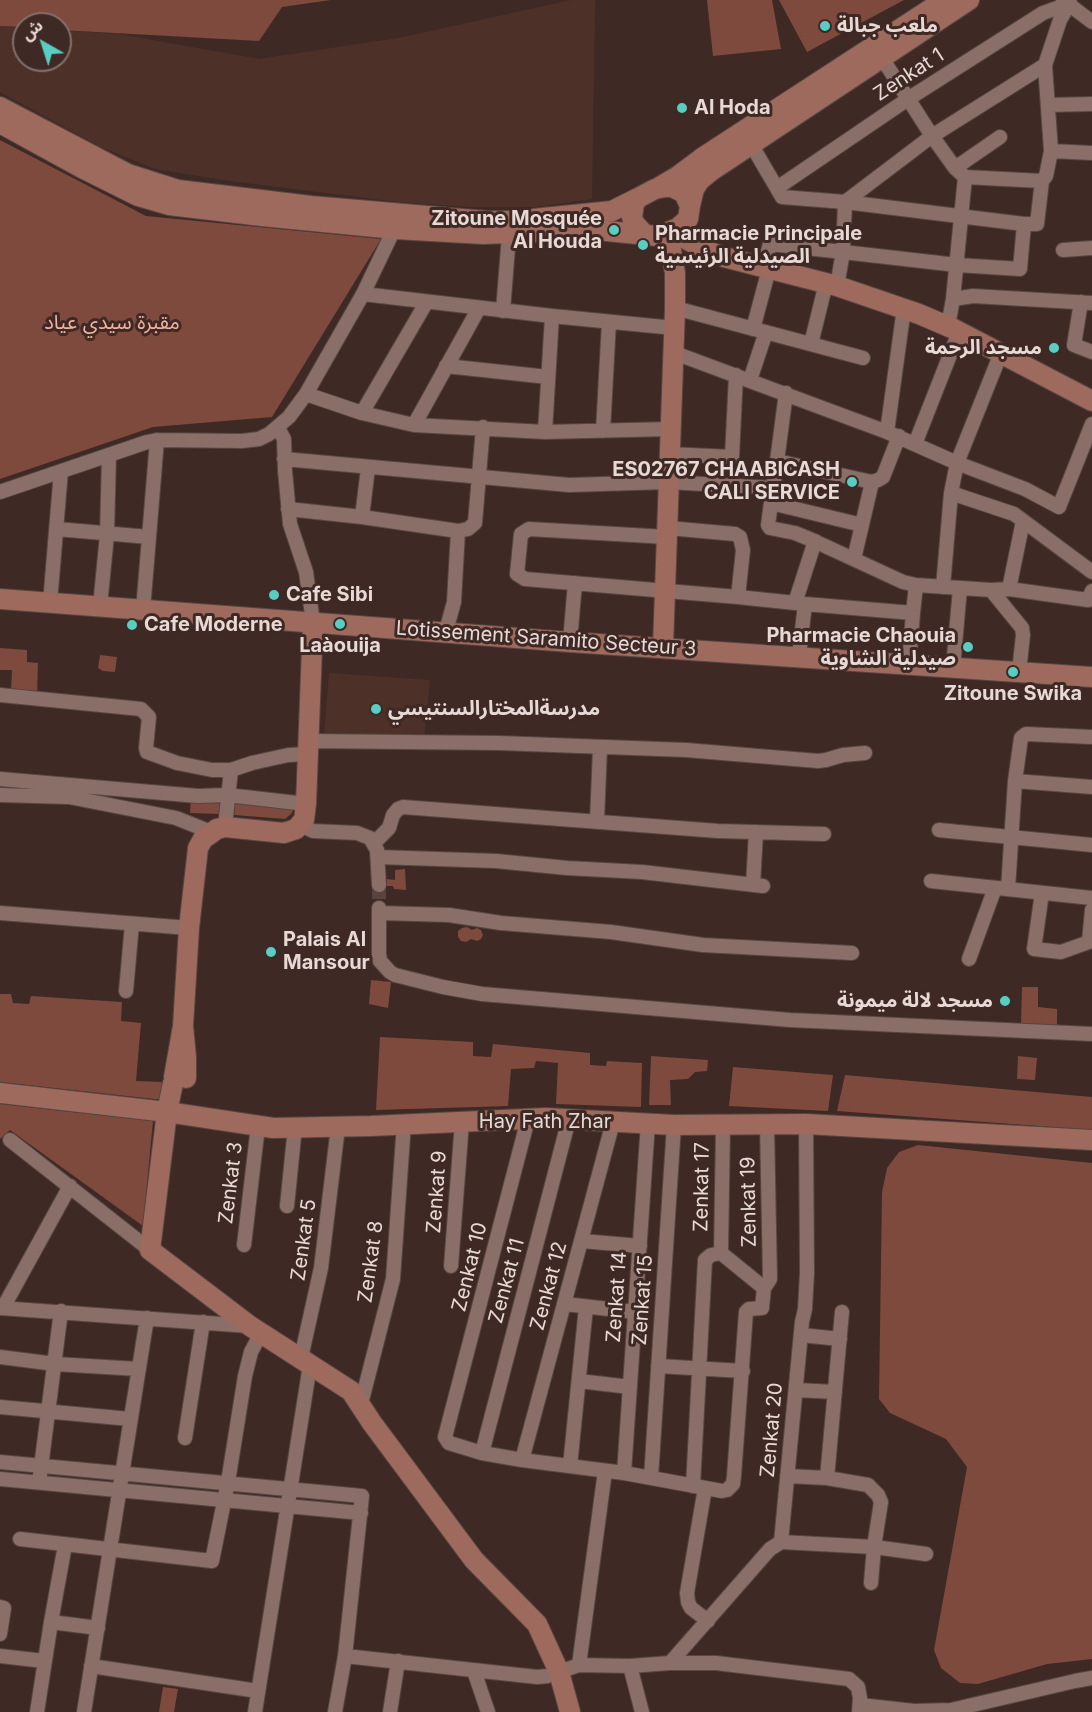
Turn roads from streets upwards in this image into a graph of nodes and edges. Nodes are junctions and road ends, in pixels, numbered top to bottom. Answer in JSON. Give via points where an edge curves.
{"nodes":[{"id":1,"x":945,"y":0,"type":"edge"},
{"id":2,"x":969,"y":0,"type":"edge"},
{"id":3,"x":1068,"y":1,"type":"edge"},
{"id":4,"x":1092,"y":22,"type":"edge"},
{"id":5,"x":882,"y":57,"type":"junction"},
{"id":6,"x":1045,"y":65,"type":"junction"},
{"id":7,"x":908,"y":99,"type":"junction"},
{"id":8,"x":1092,"y":104,"type":"edge"},
{"id":9,"x":1048,"y":105,"type":"junction"},
{"id":10,"x":0,"y":107,"type":"edge"},
{"id":11,"x":0,"y":123,"type":"edge"},
{"id":12,"x":932,"y":136,"type":"junction"},
{"id":13,"x":1000,"y":137,"type":"dead end"},
{"id":14,"x":751,"y":144,"type":"junction"},
{"id":15,"x":62,"y":149,"type":"junction"},
{"id":16,"x":1050,"y":152,"type":"junction"},
{"id":17,"x":1092,"y":153,"type":"edge"},
{"id":18,"x":960,"y":172,"type":"junction"},
{"id":19,"x":1042,"y":182,"type":"junction"},
{"id":20,"x":777,"y":188,"type":"junction"},
{"id":21,"x":647,"y":194,"type":"junction"},
{"id":22,"x":845,"y":202,"type":"junction"},
{"id":23,"x":690,"y":209,"type":"junction"},
{"id":24,"x":961,"y":216,"type":"junction"},
{"id":25,"x":397,"y":222,"type":"junction"},
{"id":26,"x":1024,"y":225,"type":"junction"},
{"id":27,"x":658,"y":233,"type":"junction"},
{"id":28,"x":509,"y":235,"type":"junction"},
{"id":29,"x":1092,"y":248,"type":"edge"},
{"id":30,"x":1063,"y":250,"type":"dead end"},
{"id":31,"x":843,"y":252,"type":"junction"},
{"id":32,"x":716,"y":254,"type":"junction"},
{"id":33,"x":957,"y":265,"type":"junction"},
{"id":34,"x":766,"y":269,"type":"junction"},
{"id":35,"x":675,"y":273,"type":"junction"},
{"id":36,"x":831,"y":285,"type":"junction"},
{"id":37,"x":363,"y":294,"type":"junction"},
{"id":38,"x":953,"y":299,"type":"junction"},
{"id":39,"x":426,"y":303,"type":"junction"},
{"id":40,"x":1086,"y":303,"type":"edge"},
{"id":41,"x":479,"y":308,"type":"junction"},
{"id":42,"x":675,"y":308,"type":"junction"},
{"id":43,"x":904,"y":308,"type":"junction"},
{"id":44,"x":503,"y":310,"type":"junction"},
{"id":45,"x":552,"y":316,"type":"junction"},
{"id":46,"x":609,"y":322,"type":"junction"},
{"id":47,"x":674,"y":328,"type":"junction"},
{"id":48,"x":954,"y":329,"type":"junction"},
{"id":49,"x":759,"y":330,"type":"junction"},
{"id":50,"x":811,"y":344,"type":"junction"},
{"id":51,"x":672,"y":352,"type":"junction"},
{"id":52,"x":1092,"y":352,"type":"edge"},
{"id":53,"x":1001,"y":353,"type":"junction"},
{"id":54,"x":863,"y":358,"type":"dead end"},
{"id":55,"x":446,"y":366,"type":"junction"},
{"id":56,"x":736,"y":375,"type":"junction"},
{"id":57,"x":548,"y":378,"type":"junction"},
{"id":58,"x":750,"y":380,"type":"junction"},
{"id":59,"x":786,"y":393,"type":"junction"},
{"id":60,"x":306,"y":394,"type":"junction"},
{"id":61,"x":1092,"y":401,"type":"edge"},
{"id":62,"x":362,"y":413,"type":"junction"},
{"id":63,"x":414,"y":424,"type":"junction"},
{"id":64,"x":1092,"y":424,"type":"edge"},
{"id":65,"x":483,"y":427,"type":"junction"},
{"id":66,"x":278,"y":428,"type":"junction"},
{"id":67,"x":670,"y":429,"type":"junction"},
{"id":68,"x":603,"y":431,"type":"junction"},
{"id":69,"x":545,"y":432,"type":"junction"},
{"id":70,"x":893,"y":434,"type":"junction"},
{"id":71,"x":157,"y":440,"type":"junction"},
{"id":72,"x":915,"y":444,"type":"junction"},
{"id":73,"x":669,"y":454,"type":"junction"},
{"id":74,"x":109,"y":455,"type":"junction"},
{"id":75,"x":284,"y":459,"type":"junction"},
{"id":76,"x":777,"y":461,"type":"junction"},
{"id":77,"x":957,"y":463,"type":"junction"},
{"id":78,"x":368,"y":468,"type":"junction"},
{"id":79,"x":61,"y":471,"type":"junction"},
{"id":80,"x":479,"y":478,"type":"junction"},
{"id":81,"x":668,"y":482,"type":"junction"},
{"id":82,"x":872,"y":482,"type":"junction"},
{"id":83,"x":773,"y":488,"type":"junction"},
{"id":84,"x":0,"y":492,"type":"edge"},
{"id":85,"x":951,"y":493,"type":"junction"},
{"id":86,"x":771,"y":503,"type":"junction"},
{"id":87,"x":288,"y":509,"type":"junction"},
{"id":88,"x":362,"y":517,"type":"junction"},
{"id":89,"x":1023,"y":521,"type":"junction"},
{"id":90,"x":861,"y":525,"type":"junction"},
{"id":91,"x":57,"y":529,"type":"junction"},
{"id":92,"x":458,"y":531,"type":"junction"},
{"id":93,"x":667,"y":532,"type":"junction"},
{"id":94,"x":107,"y":535,"type":"junction"},
{"id":95,"x":150,"y":537,"type":"junction"},
{"id":96,"x":814,"y":541,"type":"junction"},
{"id":97,"x":854,"y":559,"type":"junction"},
{"id":98,"x":1092,"y":572,"type":"edge"},
{"id":99,"x":575,"y":582,"type":"junction"},
{"id":100,"x":916,"y":585,"type":"junction"},
{"id":101,"x":943,"y":587,"type":"junction"},
{"id":102,"x":960,"y":588,"type":"junction"},
{"id":103,"x":666,"y":589,"type":"junction"},
{"id":104,"x":1009,"y":589,"type":"junction"},
{"id":105,"x":991,"y":590,"type":"junction"},
{"id":106,"x":1092,"y":591,"type":"edge"},
{"id":107,"x":738,"y":597,"type":"junction"},
{"id":108,"x":0,"y":599,"type":"edge"},
{"id":109,"x":50,"y":603,"type":"junction"},
{"id":110,"x":800,"y":604,"type":"junction"},
{"id":111,"x":100,"y":606,"type":"junction"},
{"id":112,"x":143,"y":610,"type":"junction"},
{"id":113,"x":913,"y":613,"type":"junction"},
{"id":114,"x":313,"y":622,"type":"junction"},
{"id":115,"x":446,"y":631,"type":"junction"},
{"id":116,"x":570,"y":642,"type":"junction"},
{"id":117,"x":663,"y":647,"type":"junction"},
{"id":118,"x":799,"y":656,"type":"junction"},
{"id":119,"x":909,"y":664,"type":"junction"},
{"id":120,"x":953,"y":668,"type":"junction"},
{"id":121,"x":1019,"y":672,"type":"junction"},
{"id":122,"x":1092,"y":678,"type":"edge"},
{"id":123,"x":0,"y":695,"type":"edge"},
{"id":124,"x":1092,"y":737,"type":"edge"},
{"id":125,"x":309,"y":748,"type":"junction"},
{"id":126,"x":600,"y":748,"type":"junction"},
{"id":127,"x":865,"y":753,"type":"dead end"},
{"id":128,"x":231,"y":771,"type":"junction"},
{"id":129,"x":0,"y":779,"type":"edge"},
{"id":130,"x":1015,"y":781,"type":"junction"},
{"id":131,"x":1092,"y":787,"type":"edge"},
{"id":132,"x":0,"y":795,"type":"edge"},
{"id":133,"x":227,"y":795,"type":"junction"},
{"id":134,"x":306,"y":804,"type":"junction"},
{"id":135,"x":597,"y":821,"type":"junction"},
{"id":136,"x":300,"y":825,"type":"junction"},
{"id":137,"x":218,"y":830,"type":"junction"},
{"id":138,"x":939,"y":830,"type":"dead end"},
{"id":139,"x":756,"y":832,"type":"junction"},
{"id":140,"x":824,"y":834,"type":"dead end"},
{"id":141,"x":1011,"y":837,"type":"junction"},
{"id":142,"x":1092,"y":845,"type":"edge"},
{"id":143,"x":376,"y":850,"type":"junction"},
{"id":144,"x":931,"y":881,"type":"dead end"},
{"id":145,"x":379,"y":885,"type":"tunnel mouth"},
{"id":146,"x":1001,"y":889,"type":"junction"},
{"id":147,"x":1042,"y":893,"type":"junction"},
{"id":148,"x":1092,"y":898,"type":"edge"},
{"id":149,"x":1092,"y":910,"type":"edge"},
{"id":150,"x":0,"y":913,"type":"edge"},
{"id":151,"x":132,"y":924,"type":"junction"},
{"id":152,"x":189,"y":928,"type":"junction"},
{"id":153,"x":852,"y":953,"type":"dead end"},
{"id":154,"x":969,"y":959,"type":"dead end"},
{"id":155,"x":126,"y":991,"type":"dead end"},
{"id":156,"x":1092,"y":1034,"type":"edge"},
{"id":157,"x":0,"y":1094,"type":"edge"},
{"id":158,"x":174,"y":1113,"type":"junction"},
{"id":159,"x":528,"y":1119,"type":"junction"},
{"id":160,"x":569,"y":1119,"type":"junction"},
{"id":161,"x":462,"y":1122,"type":"junction"},
{"id":162,"x":613,"y":1122,"type":"junction"},
{"id":163,"x":404,"y":1123,"type":"junction"},
{"id":164,"x":648,"y":1123,"type":"junction"},
{"id":165,"x":806,"y":1124,"type":"junction"},
{"id":166,"x":674,"y":1125,"type":"junction"},
{"id":167,"x":767,"y":1125,"type":"junction"},
{"id":168,"x":258,"y":1126,"type":"junction"},
{"id":169,"x":295,"y":1126,"type":"junction"},
{"id":170,"x":339,"y":1126,"type":"junction"},
{"id":171,"x":723,"y":1126,"type":"junction"},
{"id":172,"x":10,"y":1140,"type":"dead end"},
{"id":173,"x":1092,"y":1140,"type":"edge"},
{"id":174,"x":70,"y":1186,"type":"junction"},
{"id":175,"x":287,"y":1206,"type":"dead end"},
{"id":176,"x":582,"y":1241,"type":"junction"},
{"id":177,"x":244,"y":1245,"type":"dead end"},
{"id":178,"x":640,"y":1246,"type":"junction"},
{"id":179,"x":150,"y":1250,"type":"junction"},
{"id":180,"x":721,"y":1254,"type":"junction"},
{"id":181,"x":451,"y":1266,"type":"dead end"},
{"id":182,"x":767,"y":1284,"type":"junction"},
{"id":183,"x":565,"y":1305,"type":"junction"},
{"id":184,"x":586,"y":1307,"type":"junction"},
{"id":185,"x":2,"y":1308,"type":"edge"},
{"id":186,"x":62,"y":1311,"type":"junction"},
{"id":187,"x":636,"y":1312,"type":"junction"},
{"id":188,"x":842,"y":1312,"type":"dead end"},
{"id":189,"x":147,"y":1318,"type":"junction"},
{"id":190,"x":203,"y":1322,"type":"junction"},
{"id":191,"x":801,"y":1328,"type":"junction"},
{"id":192,"x":256,"y":1329,"type":"junction"},
{"id":193,"x":840,"y":1339,"type":"junction"},
{"id":194,"x":0,"y":1357,"type":"edge"},
{"id":195,"x":306,"y":1362,"type":"junction"},
{"id":196,"x":55,"y":1364,"type":"junction"},
{"id":197,"x":658,"y":1366,"type":"junction"},
{"id":198,"x":139,"y":1369,"type":"junction"},
{"id":199,"x":700,"y":1369,"type":"junction"},
{"id":200,"x":743,"y":1371,"type":"junction"},
{"id":201,"x":579,"y":1381,"type":"junction"},
{"id":202,"x":630,"y":1387,"type":"junction"},
{"id":203,"x":796,"y":1390,"type":"junction"},
{"id":204,"x":835,"y":1392,"type":"junction"},
{"id":205,"x":361,"y":1404,"type":"junction"},
{"id":206,"x":0,"y":1407,"type":"edge"},
{"id":207,"x":48,"y":1412,"type":"junction"},
{"id":208,"x":130,"y":1419,"type":"junction"},
{"id":209,"x":184,"y":1438,"type":"dead end"},
{"id":210,"x":482,"y":1453,"type":"junction"},
{"id":211,"x":522,"y":1460,"type":"junction"},
{"id":212,"x":0,"y":1462,"type":"edge"},
{"id":213,"x":42,"y":1466,"type":"junction"},
{"id":214,"x":570,"y":1467,"type":"junction"},
{"id":215,"x":605,"y":1471,"type":"junction"},
{"id":216,"x":122,"y":1472,"type":"junction"},
{"id":217,"x":624,"y":1473,"type":"junction"},
{"id":218,"x":788,"y":1476,"type":"junction"},
{"id":219,"x":651,"y":1478,"type":"junction"},
{"id":220,"x":827,"y":1478,"type":"junction"},
{"id":221,"x":0,"y":1479,"type":"edge"},
{"id":222,"x":228,"y":1482,"type":"junction"},
{"id":223,"x":39,"y":1483,"type":"junction"},
{"id":224,"x":699,"y":1487,"type":"junction"},
{"id":225,"x":291,"y":1488,"type":"junction"},
{"id":226,"x":119,"y":1490,"type":"junction"},
{"id":227,"x":224,"y":1500,"type":"junction"},
{"id":228,"x":288,"y":1506,"type":"junction"},
{"id":229,"x":361,"y":1513,"type":"junction"},
{"id":230,"x":20,"y":1539,"type":"dead end"},
{"id":231,"x":781,"y":1542,"type":"junction"},
{"id":232,"x":65,"y":1545,"type":"junction"},
{"id":233,"x":874,"y":1547,"type":"junction"},
{"id":234,"x":110,"y":1551,"type":"junction"},
{"id":235,"x":926,"y":1554,"type":"dead end"},
{"id":236,"x":871,"y":1583,"type":"dead end"},
{"id":237,"x":0,"y":1607,"type":"edge"},
{"id":238,"x":708,"y":1621,"type":"junction"},
{"id":239,"x":51,"y":1622,"type":"junction"},
{"id":240,"x":98,"y":1628,"type":"junction"},
{"id":241,"x":0,"y":1634,"type":"edge"},
{"id":242,"x":0,"y":1656,"type":"edge"},
{"id":243,"x":345,"y":1656,"type":"junction"},
{"id":244,"x":44,"y":1661,"type":"junction"},
{"id":245,"x":398,"y":1661,"type":"junction"},
{"id":246,"x":670,"y":1663,"type":"junction"},
{"id":247,"x":579,"y":1665,"type":"junction"},
{"id":248,"x":91,"y":1666,"type":"junction"},
{"id":249,"x":630,"y":1666,"type":"junction"},
{"id":250,"x":474,"y":1671,"type":"junction"},
{"id":251,"x":554,"y":1674,"type":"junction"},
{"id":252,"x":1092,"y":1678,"type":"edge"},
{"id":253,"x":258,"y":1691,"type":"junction"},
{"id":254,"x":859,"y":1708,"type":"edge"},
{"id":255,"x":37,"y":1712,"type":"edge"},
{"id":256,"x":84,"y":1712,"type":"edge"},
{"id":257,"x":255,"y":1712,"type":"edge"},
{"id":258,"x":335,"y":1712,"type":"edge"},
{"id":259,"x":390,"y":1712,"type":"edge"},
{"id":260,"x":488,"y":1712,"type":"edge"},
{"id":261,"x":557,"y":1712,"type":"edge"},
{"id":262,"x":570,"y":1712,"type":"edge"},
{"id":263,"x":642,"y":1712,"type":"edge"}],
"edges":[{"from":1,"to":21,"type":"street"},
{"from":2,"to":5,"type":"street"},
{"from":3,"to":4,"type":"street"},
{"from":3,"to":6,"type":"street"},
{"from":3,"to":7,"type":"street","name":"Zenkat 1"},
{"from":5,"to":7,"type":"street"},
{"from":5,"to":14,"type":"street"},
{"from":6,"to":9,"type":"street"},
{"from":6,"to":12,"type":"street"},
{"from":7,"to":12,"type":"street"},
{"from":7,"to":20,"type":"street","name":"Zenkat 1"},
{"from":8,"to":9,"type":"street"},
{"from":9,"to":16,"type":"street"},
{"from":10,"to":15,"type":"street"},
{"from":11,"to":15,"type":"street"},
{"from":12,"to":18,"type":"street"},
{"from":12,"to":22,"type":"street"},
{"from":13,"to":18,"type":"street"},
{"from":14,"to":20,"type":"street"},
{"from":14,"to":23,"type":"street","via":[[700,180],[691,196]]},
{"from":15,"to":25,"type":"street","via":[[178,190],[263,208]]},
{"from":16,"to":17,"type":"street"},
{"from":16,"to":19,"type":"street"},
{"from":18,"to":19,"type":"street"},
{"from":18,"to":24,"type":"street"},
{"from":19,"to":26,"type":"street","via":[[1037,224]]},
{"from":20,"to":22,"type":"street","via":[[782,197]]},
{"from":21,"to":23,"type":"street","via":[[665,187],[679,189]]},
{"from":21,"to":25,"type":"street","via":[[612,211],[513,221]]},
{"from":21,"to":27,"type":"street","via":[[634,204],[632,217],[638,229]]},
{"from":22,"to":24,"type":"street"},
{"from":22,"to":31,"type":"street"},
{"from":23,"to":27,"type":"street","via":[[684,224]]},
{"from":23,"to":32,"type":"street","via":[[691,220]]},
{"from":24,"to":26,"type":"street"},
{"from":24,"to":33,"type":"street"},
{"from":25,"to":28,"type":"street"},
{"from":25,"to":37,"type":"street"},
{"from":26,"to":33,"type":"street","via":[[1020,269]]},
{"from":27,"to":28,"type":"street","via":[[597,230]]},
{"from":27,"to":32,"type":"street"},
{"from":27,"to":35,"type":"street"},
{"from":28,"to":44,"type":"street"},
{"from":29,"to":30,"type":"street"},
{"from":31,"to":33,"type":"street"},
{"from":31,"to":34,"type":"street","via":[[770,244]]},
{"from":31,"to":36,"type":"street"},
{"from":32,"to":34,"type":"street"},
{"from":32,"to":35,"type":"street","via":[[696,251],[687,255]]},
{"from":33,"to":38,"type":"street"},
{"from":34,"to":36,"type":"street"},
{"from":34,"to":49,"type":"street"},
{"from":35,"to":42,"type":"street"},
{"from":36,"to":43,"type":"street"},
{"from":36,"to":50,"type":"street"},
{"from":37,"to":39,"type":"street"},
{"from":37,"to":60,"type":"street"},
{"from":38,"to":40,"type":"street","via":[[973,296]]},
{"from":38,"to":48,"type":"street"},
{"from":39,"to":41,"type":"street"},
{"from":39,"to":62,"type":"street"},
{"from":40,"to":52,"type":"street","via":[[1074,345]]},
{"from":41,"to":44,"type":"street"},
{"from":41,"to":55,"type":"street"},
{"from":42,"to":47,"type":"street"},
{"from":42,"to":49,"type":"street"},
{"from":43,"to":48,"type":"street"},
{"from":43,"to":70,"type":"street"},
{"from":44,"to":45,"type":"street"},
{"from":45,"to":46,"type":"street"},
{"from":45,"to":57,"type":"street"},
{"from":46,"to":47,"type":"street"},
{"from":46,"to":68,"type":"street"},
{"from":47,"to":51,"type":"street"},
{"from":48,"to":53,"type":"street"},
{"from":48,"to":72,"type":"street"},
{"from":49,"to":50,"type":"street"},
{"from":49,"to":58,"type":"street"},
{"from":50,"to":54,"type":"street"},
{"from":51,"to":56,"type":"street"},
{"from":51,"to":67,"type":"street"},
{"from":53,"to":61,"type":"street"},
{"from":53,"to":77,"type":"street"},
{"from":55,"to":57,"type":"street"},
{"from":55,"to":63,"type":"street"},
{"from":56,"to":58,"type":"street"},
{"from":56,"to":73,"type":"street","via":[[732,457]]},
{"from":57,"to":69,"type":"street"},
{"from":58,"to":59,"type":"street"},
{"from":59,"to":70,"type":"street"},
{"from":59,"to":76,"type":"street"},
{"from":60,"to":62,"type":"street"},
{"from":60,"to":66,"type":"street"},
{"from":62,"to":63,"type":"street"},
{"from":63,"to":65,"type":"street"},
{"from":64,"to":77,"type":"street","via":[[1059,507],[1025,489]]},
{"from":65,"to":69,"type":"street"},
{"from":65,"to":80,"type":"street"},
{"from":66,"to":71,"type":"street","via":[[259,439],[242,441]]},
{"from":66,"to":75,"type":"street","via":[[284,439]]},
{"from":67,"to":68,"type":"street"},
{"from":67,"to":73,"type":"street"},
{"from":68,"to":69,"type":"street"},
{"from":70,"to":72,"type":"street"},
{"from":70,"to":82,"type":"street","via":[[883,477]]},
{"from":71,"to":74,"type":"street"},
{"from":71,"to":95,"type":"street"},
{"from":72,"to":77,"type":"street"},
{"from":73,"to":81,"type":"street"},
{"from":74,"to":79,"type":"street"},
{"from":74,"to":94,"type":"street"},
{"from":75,"to":78,"type":"street"},
{"from":75,"to":87,"type":"street"},
{"from":76,"to":82,"type":"street"},
{"from":76,"to":83,"type":"street"},
{"from":77,"to":85,"type":"street"},
{"from":78,"to":80,"type":"street"},
{"from":78,"to":88,"type":"street"},
{"from":79,"to":84,"type":"street"},
{"from":79,"to":91,"type":"street"},
{"from":80,"to":81,"type":"street","via":[[569,485]]},
{"from":80,"to":92,"type":"street","via":[[474,523]]},
{"from":81,"to":83,"type":"street"},
{"from":81,"to":93,"type":"street"},
{"from":82,"to":90,"type":"street"},
{"from":83,"to":86,"type":"street"},
{"from":85,"to":89,"type":"street","via":[[999,508]]},
{"from":85,"to":101,"type":"street"},
{"from":86,"to":90,"type":"street"},
{"from":86,"to":96,"type":"street","via":[[770,528]]},
{"from":87,"to":88,"type":"street"},
{"from":87,"to":114,"type":"street","via":[[306,573]]},
{"from":88,"to":92,"type":"street"},
{"from":89,"to":98,"type":"street"},
{"from":89,"to":104,"type":"street"},
{"from":90,"to":97,"type":"street"},
{"from":91,"to":94,"type":"street"},
{"from":91,"to":109,"type":"street"},
{"from":92,"to":115,"type":"street","via":[[454,602]]},
{"from":93,"to":99,"type":"street","via":[[524,530],[517,574]]},
{"from":93,"to":103,"type":"street"},
{"from":93,"to":107,"type":"street","via":[[740,537],[743,550]]},
{"from":94,"to":95,"type":"street"},
{"from":94,"to":111,"type":"street"},
{"from":95,"to":112,"type":"street"},
{"from":96,"to":97,"type":"street"},
{"from":96,"to":110,"type":"street"},
{"from":97,"to":100,"type":"street"},
{"from":99,"to":103,"type":"street"},
{"from":99,"to":116,"type":"street"},
{"from":100,"to":101,"type":"street"},
{"from":100,"to":113,"type":"street"},
{"from":101,"to":102,"type":"street"},
{"from":102,"to":105,"type":"street"},
{"from":102,"to":120,"type":"street"},
{"from":103,"to":107,"type":"street"},
{"from":103,"to":117,"type":"street"},
{"from":104,"to":105,"type":"street"},
{"from":104,"to":106,"type":"street","via":[[1088,600]]},
{"from":105,"to":121,"type":"street","via":[[1022,628]]},
{"from":107,"to":110,"type":"street"},
{"from":108,"to":109,"type":"street","name":"Lotissement Saramito Secteur 3"},
{"from":109,"to":111,"type":"street","name":"Lotissement Saramito Secteur 3"},
{"from":110,"to":113,"type":"street"},
{"from":110,"to":118,"type":"street"},
{"from":111,"to":112,"type":"street","name":"Lotissement Saramito Secteur 3"},
{"from":112,"to":114,"type":"street","name":"Lotissement Saramito Secteur 3"},
{"from":113,"to":119,"type":"street"},
{"from":114,"to":115,"type":"street","name":"Lotissement Saramito Secteur 3"},
{"from":114,"to":125,"type":"street"},
{"from":115,"to":116,"type":"street","name":"Lotissement Saramito Secteur 3"},
{"from":116,"to":117,"type":"street","name":"Lotissement Saramito Secteur 3"},
{"from":117,"to":118,"type":"street","name":"Lotissement Saramito Secteur 3"},
{"from":118,"to":119,"type":"street","name":"Lotissement Saramito Secteur 3"},
{"from":119,"to":120,"type":"street","name":"Lotissement Saramito Secteur 3"},
{"from":120,"to":121,"type":"street","name":"Lotissement Saramito Secteur 3"},
{"from":121,"to":122,"type":"street","name":"Lotissement Saramito Secteur 3"},
{"from":123,"to":128,"type":"street","via":[[141,709],[149,717],[147,752],[177,763]]},
{"from":124,"to":130,"type":"street","via":[[1024,734]]},
{"from":125,"to":126,"type":"street","via":[[443,742]]},
{"from":125,"to":128,"type":"street"},
{"from":125,"to":134,"type":"street"},
{"from":126,"to":127,"type":"street","via":[[818,760]]},
{"from":126,"to":135,"type":"street"},
{"from":128,"to":133,"type":"street"},
{"from":129,"to":133,"type":"street","via":[[198,796]]},
{"from":130,"to":131,"type":"street"},
{"from":130,"to":141,"type":"street"},
{"from":132,"to":137,"type":"street","via":[[69,797]]},
{"from":133,"to":134,"type":"street"},
{"from":133,"to":137,"type":"street"},
{"from":134,"to":136,"type":"street"},
{"from":135,"to":139,"type":"street"},
{"from":135,"to":143,"type":"street","via":[[403,807],[393,815]]},
{"from":136,"to":137,"type":"street","via":[[284,833]]},
{"from":136,"to":143,"type":"street","via":[[313,831],[364,835]]},
{"from":137,"to":152,"type":"street","via":[[198,848],[195,857]]},
{"from":138,"to":141,"type":"street"},
{"from":139,"to":140,"type":"street"},
{"from":139,"to":143,"type":"street","via":[[758,885]]},
{"from":141,"to":142,"type":"street"},
{"from":141,"to":146,"type":"street"},
{"from":143,"to":145,"type":"street"},
{"from":144,"to":146,"type":"street"},
{"from":146,"to":147,"type":"street"},
{"from":146,"to":154,"type":"street"},
{"from":147,"to":148,"type":"street"},
{"from":147,"to":149,"type":"street","via":[[1034,949],[1061,952],[1089,942]]},
{"from":150,"to":151,"type":"street"},
{"from":151,"to":152,"type":"street"},
{"from":151,"to":155,"type":"street"},
{"from":152,"to":158,"type":"street","via":[[180,1081]]},
{"from":153,"to":156,"type":"street","via":[[703,945],[611,932],[379,910],[380,961],[390,972],[482,994],[790,1020]]},
{"from":157,"to":158,"type":"street","name":"Hay Fath Zhar"},
{"from":158,"to":168,"type":"street","name":"Hay Fath Zhar"},
{"from":158,"to":179,"type":"street"},
{"from":159,"to":160,"type":"street","name":"Hay Fath Zhar"},
{"from":159,"to":161,"type":"street","name":"Hay Fath Zhar"},
{"from":159,"to":210,"type":"street","name":"Zenkat 10","via":[[445,1437],[447,1442]]},
{"from":160,"to":162,"type":"street","name":"Hay Fath Zhar"},
{"from":160,"to":210,"type":"street","name":"Zenkat 11"},
{"from":161,"to":163,"type":"street","name":"Hay Fath Zhar"},
{"from":161,"to":181,"type":"street","name":"Zenkat 9"},
{"from":162,"to":164,"type":"street","name":"Hay Fath Zhar"},
{"from":162,"to":176,"type":"street","name":"Zenkat 12"},
{"from":163,"to":170,"type":"street","name":"Hay Fath Zhar"},
{"from":163,"to":205,"type":"street","name":"Zenkat 8","via":[[393,1279]]},
{"from":164,"to":166,"type":"street","name":"Hay Fath Zhar"},
{"from":164,"to":178,"type":"street","name":"Zenkat 14"},
{"from":165,"to":167,"type":"street","name":"Hay Fath Zhar"},
{"from":165,"to":173,"type":"street","name":"Hay Fath Zhar"},
{"from":165,"to":191,"type":"street","name":"Zenkat 20","via":[[807,1273]]},
{"from":166,"to":171,"type":"street","name":"Hay Fath Zhar"},
{"from":166,"to":197,"type":"street","name":"Zenkat 15"},
{"from":167,"to":171,"type":"street","name":"Hay Fath Zhar"},
{"from":167,"to":182,"type":"street","name":"Zenkat 19"},
{"from":168,"to":169,"type":"street","name":"Hay Fath Zhar"},
{"from":168,"to":177,"type":"street","name":"Zenkat 3"},
{"from":169,"to":170,"type":"street","name":"Hay Fath Zhar"},
{"from":169,"to":175,"type":"street"},
{"from":170,"to":195,"type":"street","name":"Zenkat 5"},
{"from":171,"to":180,"type":"street","name":"Zenkat 17"},
{"from":172,"to":174,"type":"street"},
{"from":174,"to":179,"type":"street"},
{"from":174,"to":185,"type":"street"},
{"from":176,"to":178,"type":"street"},
{"from":176,"to":183,"type":"street","name":"Zenkat 12"},
{"from":178,"to":187,"type":"street","name":"Zenkat 14"},
{"from":179,"to":192,"type":"street"},
{"from":180,"to":182,"type":"street","name":"Zenkat 17"},
{"from":180,"to":199,"type":"street","via":[[705,1260]]},
{"from":182,"to":200,"type":"street","via":[[762,1308],[746,1312]]},
{"from":183,"to":184,"type":"street"},
{"from":183,"to":211,"type":"street","name":"Zenkat 12"},
{"from":184,"to":187,"type":"street"},
{"from":184,"to":201,"type":"street"},
{"from":185,"to":186,"type":"street"},
{"from":186,"to":189,"type":"street"},
{"from":186,"to":196,"type":"street"},
{"from":187,"to":202,"type":"street","name":"Zenkat 14"},
{"from":188,"to":193,"type":"street"},
{"from":189,"to":190,"type":"street"},
{"from":189,"to":198,"type":"street"},
{"from":190,"to":192,"type":"street"},
{"from":190,"to":209,"type":"street"},
{"from":191,"to":193,"type":"street"},
{"from":191,"to":203,"type":"street","name":"Zenkat 20"},
{"from":192,"to":195,"type":"street"},
{"from":192,"to":222,"type":"street","via":[[244,1376]]},
{"from":193,"to":204,"type":"street"},
{"from":194,"to":196,"type":"street"},
{"from":195,"to":205,"type":"street","via":[[348,1389]]},
{"from":195,"to":225,"type":"street","name":"Zenkat 5"},
{"from":196,"to":198,"type":"street"},
{"from":196,"to":207,"type":"street"},
{"from":197,"to":199,"type":"street"},
{"from":197,"to":219,"type":"street","name":"Zenkat 15"},
{"from":198,"to":208,"type":"street"},
{"from":199,"to":200,"type":"street"},
{"from":199,"to":224,"type":"street"},
{"from":200,"to":224,"type":"street","via":[[733,1484],[722,1491]]},
{"from":201,"to":202,"type":"street"},
{"from":201,"to":214,"type":"street"},
{"from":202,"to":217,"type":"street","name":"Zenkat 14"},
{"from":203,"to":204,"type":"street"},
{"from":203,"to":218,"type":"street","name":"Zenkat 20"},
{"from":204,"to":220,"type":"street"},
{"from":205,"to":251,"type":"street","via":[[470,1555],[537,1624]]},
{"from":206,"to":207,"type":"street"},
{"from":207,"to":208,"type":"street"},
{"from":207,"to":213,"type":"street"},
{"from":208,"to":216,"type":"street"},
{"from":210,"to":211,"type":"street"},
{"from":211,"to":214,"type":"street"},
{"from":212,"to":213,"type":"street"},
{"from":213,"to":216,"type":"street"},
{"from":213,"to":223,"type":"street"},
{"from":214,"to":215,"type":"street"},
{"from":215,"to":217,"type":"street"},
{"from":215,"to":247,"type":"street"},
{"from":216,"to":222,"type":"street"},
{"from":216,"to":226,"type":"street"},
{"from":217,"to":219,"type":"street"},
{"from":218,"to":220,"type":"street"},
{"from":218,"to":231,"type":"street","name":"Zenkat 20"},
{"from":219,"to":224,"type":"street"},
{"from":220,"to":233,"type":"street","via":[[868,1485],[878,1495],[881,1502]]},
{"from":221,"to":223,"type":"street"},
{"from":222,"to":225,"type":"street"},
{"from":222,"to":227,"type":"street"},
{"from":223,"to":226,"type":"street"},
{"from":224,"to":238,"type":"street","via":[[687,1593],[691,1608]]},
{"from":225,"to":228,"type":"street","name":"Zenkat 5"},
{"from":225,"to":229,"type":"street","via":[[362,1496]]},
{"from":226,"to":227,"type":"street"},
{"from":226,"to":234,"type":"street"},
{"from":227,"to":228,"type":"street"},
{"from":227,"to":234,"type":"street","via":[[212,1561]]},
{"from":228,"to":229,"type":"street"},
{"from":228,"to":253,"type":"street","name":"Zenkat 5"},
{"from":229,"to":243,"type":"street"},
{"from":230,"to":232,"type":"street"},
{"from":231,"to":233,"type":"street"},
{"from":231,"to":238,"type":"street","via":[[770,1549]]},
{"from":232,"to":234,"type":"street"},
{"from":232,"to":239,"type":"street"},
{"from":233,"to":235,"type":"street"},
{"from":233,"to":236,"type":"street"},
{"from":234,"to":240,"type":"street"},
{"from":237,"to":241,"type":"street","via":[[4,1608]]},
{"from":238,"to":246,"type":"street"},
{"from":239,"to":240,"type":"street"},
{"from":239,"to":244,"type":"street"},
{"from":240,"to":248,"type":"street"},
{"from":242,"to":244,"type":"street"},
{"from":243,"to":245,"type":"street"},
{"from":243,"to":258,"type":"street"},
{"from":244,"to":255,"type":"street"},
{"from":245,"to":250,"type":"street"},
{"from":245,"to":259,"type":"street"},
{"from":246,"to":249,"type":"street"},
{"from":246,"to":254,"type":"street","via":[[716,1663],[849,1679],[858,1687]]},
{"from":247,"to":249,"type":"street"},
{"from":247,"to":251,"type":"street"},
{"from":248,"to":253,"type":"street"},
{"from":248,"to":256,"type":"street"},
{"from":249,"to":263,"type":"street"},
{"from":250,"to":251,"type":"street","via":[[537,1677]]},
{"from":250,"to":260,"type":"street"},
{"from":251,"to":261,"type":"street"},
{"from":251,"to":262,"type":"street"},
{"from":252,"to":254,"type":"street","via":[[963,1708]]},
{"from":253,"to":257,"type":"street","name":"Zenkat 5"}]}
